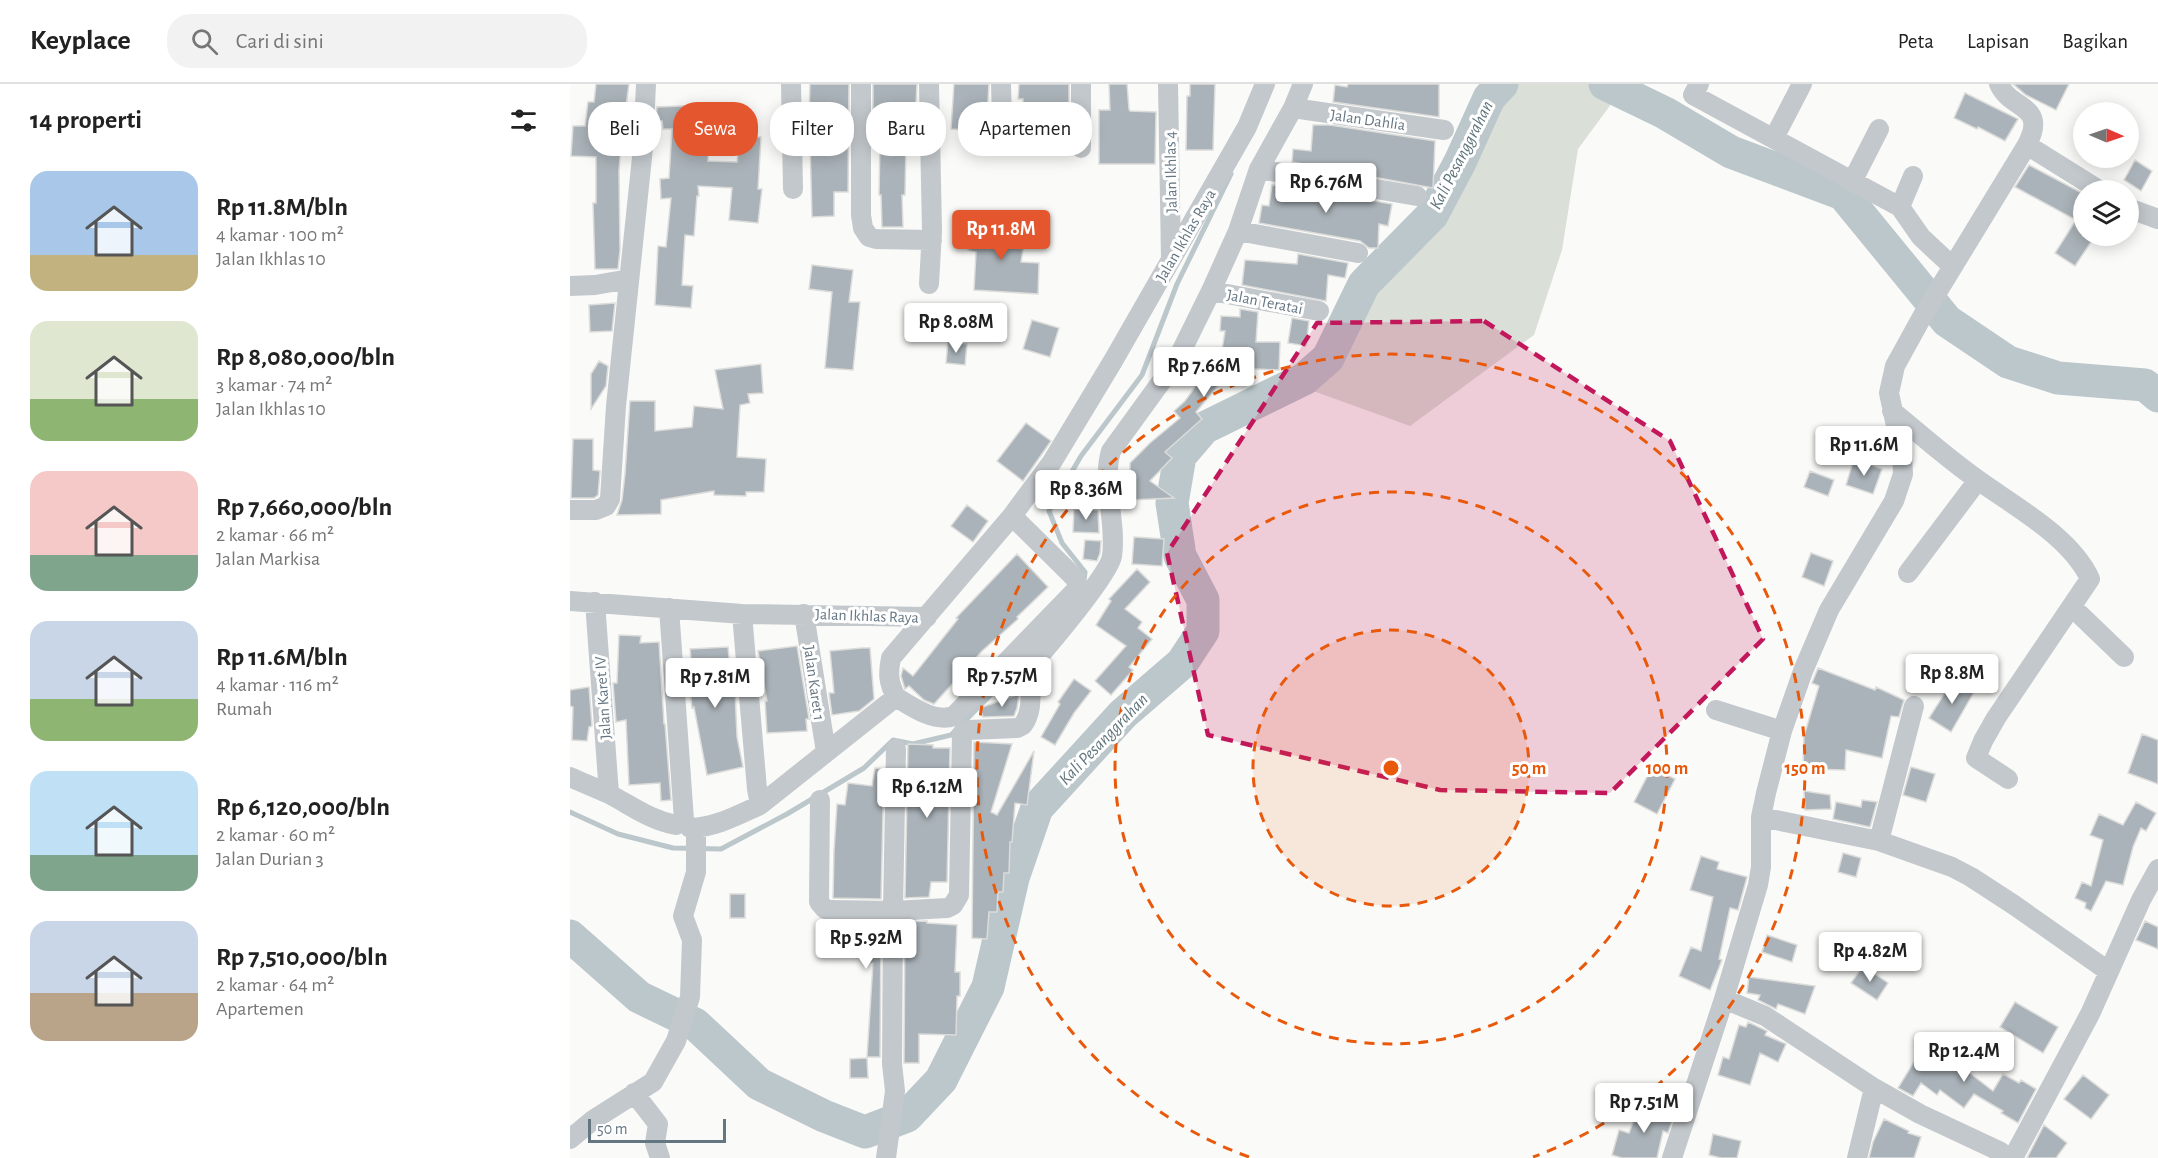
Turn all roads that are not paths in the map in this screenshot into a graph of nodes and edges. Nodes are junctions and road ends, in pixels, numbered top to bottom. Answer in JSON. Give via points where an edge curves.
{"nodes":[{"id":1,"x":646,"y":84,"type":"edge"},
{"id":2,"x":791,"y":84,"type":"edge"},
{"id":3,"x":861,"y":84,"type":"edge"},
{"id":4,"x":929,"y":84,"type":"edge"},
{"id":5,"x":1001,"y":84,"type":"edge"},
{"id":6,"x":1081,"y":84,"type":"edge"},
{"id":7,"x":1168,"y":84,"type":"edge"},
{"id":8,"x":1265,"y":84,"type":"edge"},
{"id":9,"x":1303,"y":84,"type":"edge"},
{"id":10,"x":1699,"y":84,"type":"edge"},
{"id":11,"x":1802,"y":84,"type":"edge"},
{"id":12,"x":1997,"y":86,"type":"edge"},
{"id":13,"x":1002,"y":102,"type":"edge"},
{"id":14,"x":1081,"y":102,"type":"edge"},
{"id":15,"x":1293,"y":108,"type":"junction"},
{"id":16,"x":1879,"y":129,"type":"dead end"},
{"id":17,"x":1444,"y":130,"type":"dead end"},
{"id":18,"x":1774,"y":138,"type":"junction"},
{"id":19,"x":2027,"y":145,"type":"junction"},
{"id":20,"x":1259,"y":169,"type":"junction"},
{"id":21,"x":1913,"y":176,"type":"dead end"},
{"id":22,"x":1853,"y":180,"type":"junction"},
{"id":23,"x":2083,"y":180,"type":"edge"},
{"id":24,"x":793,"y":189,"type":"dead end"},
{"id":25,"x":1417,"y":196,"type":"dead end"},
{"id":26,"x":1900,"y":207,"type":"junction"},
{"id":27,"x":2139,"y":212,"type":"edge"},
{"id":28,"x":2158,"y":219,"type":"edge"},
{"id":29,"x":1238,"y":231,"type":"junction"},
{"id":30,"x":932,"y":240,"type":"junction"},
{"id":31,"x":1358,"y":253,"type":"dead end"},
{"id":32,"x":1171,"y":260,"type":"junction"},
{"id":33,"x":1953,"y":266,"type":"junction"},
{"id":34,"x":629,"y":279,"type":"junction"},
{"id":35,"x":929,"y":284,"type":"dead end"},
{"id":36,"x":570,"y":286,"type":"edge"},
{"id":37,"x":1211,"y":291,"type":"junction"},
{"id":38,"x":1318,"y":312,"type":"dead end"},
{"id":39,"x":1892,"y":411,"type":"junction"},
{"id":40,"x":1978,"y":480,"type":"junction"},
{"id":41,"x":570,"y":510,"type":"edge"},
{"id":42,"x":1012,"y":516,"type":"junction"},
{"id":43,"x":1908,"y":573,"type":"dead end"},
{"id":44,"x":570,"y":601,"type":"edge"},
{"id":45,"x":595,"y":602,"type":"junction"},
{"id":46,"x":2073,"y":607,"type":"junction"},
{"id":47,"x":669,"y":608,"type":"junction"},
{"id":48,"x":742,"y":614,"type":"junction"},
{"id":49,"x":804,"y":614,"type":"junction"},
{"id":50,"x":927,"y":617,"type":"junction"},
{"id":51,"x":2124,"y":657,"type":"dead end"},
{"id":52,"x":896,"y":697,"type":"junction"},
{"id":53,"x":1914,"y":706,"type":"dead end"},
{"id":54,"x":1716,"y":710,"type":"dead end"},
{"id":55,"x":1782,"y":731,"type":"junction"},
{"id":56,"x":896,"y":749,"type":"dead end"},
{"id":57,"x":826,"y":752,"type":"junction"},
{"id":58,"x":570,"y":777,"type":"edge"},
{"id":59,"x":2008,"y":779,"type":"dead end"},
{"id":60,"x":609,"y":794,"type":"junction"},
{"id":61,"x":820,"y":800,"type":"dead end"},
{"id":62,"x":760,"y":805,"type":"junction"},
{"id":63,"x":1761,"y":817,"type":"junction"},
{"id":64,"x":692,"y":828,"type":"junction"},
{"id":65,"x":1879,"y":841,"type":"junction"},
{"id":66,"x":2158,"y":869,"type":"edge"},
{"id":67,"x":893,"y":911,"type":"junction"},
{"id":68,"x":2108,"y":971,"type":"junction"},
{"id":69,"x":1724,"y":999,"type":"junction"},
{"id":70,"x":1874,"y":1088,"type":"junction"},
{"id":71,"x":634,"y":1093,"type":"junction"},
{"id":72,"x":570,"y":1139,"type":"edge"},
{"id":73,"x":887,"y":1155,"type":"edge"},
{"id":74,"x":660,"y":1158,"type":"edge"},
{"id":75,"x":1672,"y":1158,"type":"edge"},
{"id":76,"x":1857,"y":1158,"type":"edge"},
{"id":77,"x":2008,"y":1158,"type":"edge"},
{"id":78,"x":2013,"y":1158,"type":"edge"}],
"edges":[{"from":1,"to":34,"type":"street"},
{"from":2,"to":24,"type":"street"},
{"from":3,"to":30,"type":"street","via":[[862,228],[876,239]]},
{"from":4,"to":30,"type":"street"},
{"from":5,"to":13,"type":"street"},
{"from":6,"to":14,"type":"street"},
{"from":7,"to":32,"type":"street","name":"Jalan Ikhlas 4"},
{"from":8,"to":32,"type":"street","name":"Jalan Ikhlas Raya","via":[[1247,127]]},
{"from":9,"to":15,"type":"street"},
{"from":10,"to":18,"type":"street","via":[[1693,94]]},
{"from":11,"to":18,"type":"street"},
{"from":12,"to":19,"type":"street","via":[[2032,117],[2033,132]]},
{"from":15,"to":17,"type":"street","name":"Jalan Dahlia"},
{"from":15,"to":20,"type":"street"},
{"from":16,"to":22,"type":"street"},
{"from":18,"to":22,"type":"street"},
{"from":19,"to":23,"type":"street"},
{"from":19,"to":33,"type":"street"},
{"from":20,"to":25,"type":"street"},
{"from":20,"to":29,"type":"street"},
{"from":21,"to":26,"type":"street"},
{"from":22,"to":26,"type":"street"},
{"from":26,"to":33,"type":"street","via":[[1921,237]]},
{"from":27,"to":28,"type":"street"},
{"from":29,"to":31,"type":"street"},
{"from":29,"to":37,"type":"street"},
{"from":30,"to":35,"type":"street"},
{"from":32,"to":42,"type":"street","name":"Jalan Ikhlas Raya","via":[[1052,462]]},
{"from":33,"to":39,"type":"street","via":[[1895,366],[1889,393]]},
{"from":34,"to":36,"type":"street"},
{"from":34,"to":41,"type":"street","via":[[610,499],[606,506],[596,510]]},
{"from":37,"to":38,"type":"street","name":"Jalan Teratai"},
{"from":37,"to":67,"type":"street","via":[[1177,360],[1111,451],[1106,467],[1113,526],[1111,562],[1033,663],[1027,721],[1017,728],[976,729],[962,734],[959,896],[946,909]]},
{"from":39,"to":40,"type":"street"},
{"from":39,"to":55,"type":"street","via":[[1903,464],[1894,501],[1821,626]]},
{"from":40,"to":43,"type":"street"},
{"from":40,"to":46,"type":"street","via":[[2056,537],[2085,567],[2090,579]]},
{"from":42,"to":50,"type":"street","name":"Jalan Ikhlas Raya"},
{"from":42,"to":52,"type":"street","via":[[1076,579],[1077,589],[954,716],[938,718]]},
{"from":44,"to":45,"type":"street","name":"Jalan Ikhlas Raya"},
{"from":45,"to":47,"type":"street","name":"Jalan Ikhlas Raya"},
{"from":45,"to":60,"type":"street","name":"Jalan Karet IV"},
{"from":46,"to":51,"type":"street"},
{"from":46,"to":59,"type":"street","via":[[1996,718],[1976,758]]},
{"from":47,"to":48,"type":"street","name":"Jalan Ikhlas Raya"},
{"from":47,"to":64,"type":"street"},
{"from":48,"to":49,"type":"street","name":"Jalan Ikhlas Raya"},
{"from":48,"to":62,"type":"street"},
{"from":49,"to":50,"type":"street","name":"Jalan Ikhlas Raya"},
{"from":49,"to":57,"type":"street","name":"Jalan Karet 1"},
{"from":50,"to":52,"type":"street","via":[[891,658],[888,672]]},
{"from":52,"to":57,"type":"street"},
{"from":53,"to":65,"type":"street"},
{"from":54,"to":55,"type":"street"},
{"from":55,"to":63,"type":"street"},
{"from":56,"to":67,"type":"street"},
{"from":57,"to":62,"type":"street"},
{"from":58,"to":60,"type":"street"},
{"from":60,"to":64,"type":"street","via":[[661,822]]},
{"from":61,"to":67,"type":"street","via":[[819,902],[831,910]]},
{"from":62,"to":64,"type":"street","via":[[735,817]]},
{"from":63,"to":65,"type":"street"},
{"from":63,"to":69,"type":"street","via":[[1758,885]]},
{"from":64,"to":71,"type":"street","via":[[696,872],[683,916],[692,940],[690,997],[676,1041],[654,1082]]},
{"from":65,"to":68,"type":"street","via":[[1971,877]]},
{"from":66,"to":68,"type":"street"},
{"from":67,"to":73,"type":"street","via":[[895,1091]]},
{"from":68,"to":78,"type":"street","via":[[2090,1014]]},
{"from":69,"to":70,"type":"street","via":[[1765,1016]]},
{"from":69,"to":75,"type":"street"},
{"from":70,"to":76,"type":"street"},
{"from":70,"to":77,"type":"street"},
{"from":71,"to":72,"type":"street"},
{"from":71,"to":74,"type":"street","via":[[658,1124],[655,1143]]}]}
